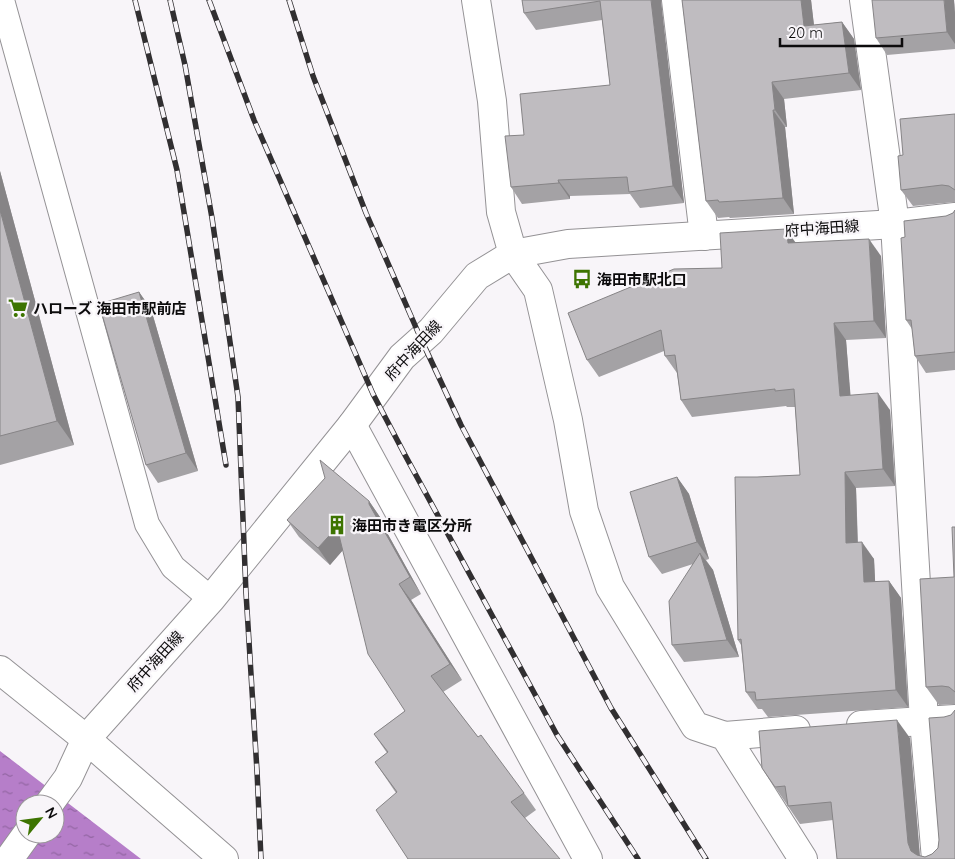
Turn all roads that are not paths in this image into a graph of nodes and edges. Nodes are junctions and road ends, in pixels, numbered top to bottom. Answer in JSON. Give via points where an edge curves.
{"nodes":[{"id":1,"x":2,"y":0,"type":"edge"},
{"id":2,"x":476,"y":0,"type":"edge"},
{"id":3,"x":676,"y":0,"type":"edge"},
{"id":4,"x":864,"y":0,"type":"edge"},
{"id":5,"x":955,"y":217,"type":"edge"},
{"id":6,"x":895,"y":224,"type":"junction"},
{"id":7,"x":704,"y":236,"type":"junction"},
{"id":8,"x":513,"y":254,"type":"junction"},
{"id":9,"x":352,"y":425,"type":"junction"},
{"id":10,"x":210,"y":599,"type":"junction"},
{"id":11,"x":0,"y":670,"type":"edge"},
{"id":12,"x":955,"y":718,"type":"edge"},
{"id":13,"x":924,"y":721,"type":"junction"},
{"id":14,"x":725,"y":736,"type":"junction"},
{"id":15,"x":86,"y":739,"type":"junction"},
{"id":16,"x":56,"y":794,"type":"edge"},
{"id":17,"x":20,"y":844,"type":"edge"},
{"id":18,"x":9,"y":859,"type":"edge"},
{"id":19,"x":224,"y":859,"type":"edge"},
{"id":20,"x":588,"y":859,"type":"edge"},
{"id":21,"x":803,"y":859,"type":"edge"},
{"id":22,"x":936,"y":859,"type":"edge"}],
"edges":[{"from":1,"to":10,"type":"lane","via":[[147,524],[173,567]]},
{"from":2,"to":8,"type":"street","via":[[492,101],[501,212]]},
{"from":3,"to":7,"type":"street"},
{"from":4,"to":6,"type":"street"},
{"from":5,"to":6,"type":"street","name":"府中海田線"},
{"from":6,"to":7,"type":"street","name":"府中海田線"},
{"from":6,"to":13,"type":"street"},
{"from":7,"to":8,"type":"street","name":"府中海田線","via":[[568,244]]},
{"from":8,"to":9,"type":"street","name":"府中海田線","via":[[477,276],[431,331],[402,357]]},
{"from":8,"to":14,"type":"street","via":[[538,290],[568,420],[584,511],[610,587],[695,726]]},
{"from":9,"to":10,"type":"street","name":"府中海田線"},
{"from":9,"to":20,"type":"street"},
{"from":10,"to":15,"type":"street","name":"府中海田線"},
{"from":11,"to":15,"type":"street"},
{"from":12,"to":13,"type":"street"},
{"from":13,"to":14,"type":"street"},
{"from":13,"to":22,"type":"street"},
{"from":14,"to":21,"type":"street"},
{"from":15,"to":16,"type":"street","name":"府中海田線","via":[[68,778]]},
{"from":15,"to":19,"type":"street"},
{"from":17,"to":18,"type":"street"}]}
